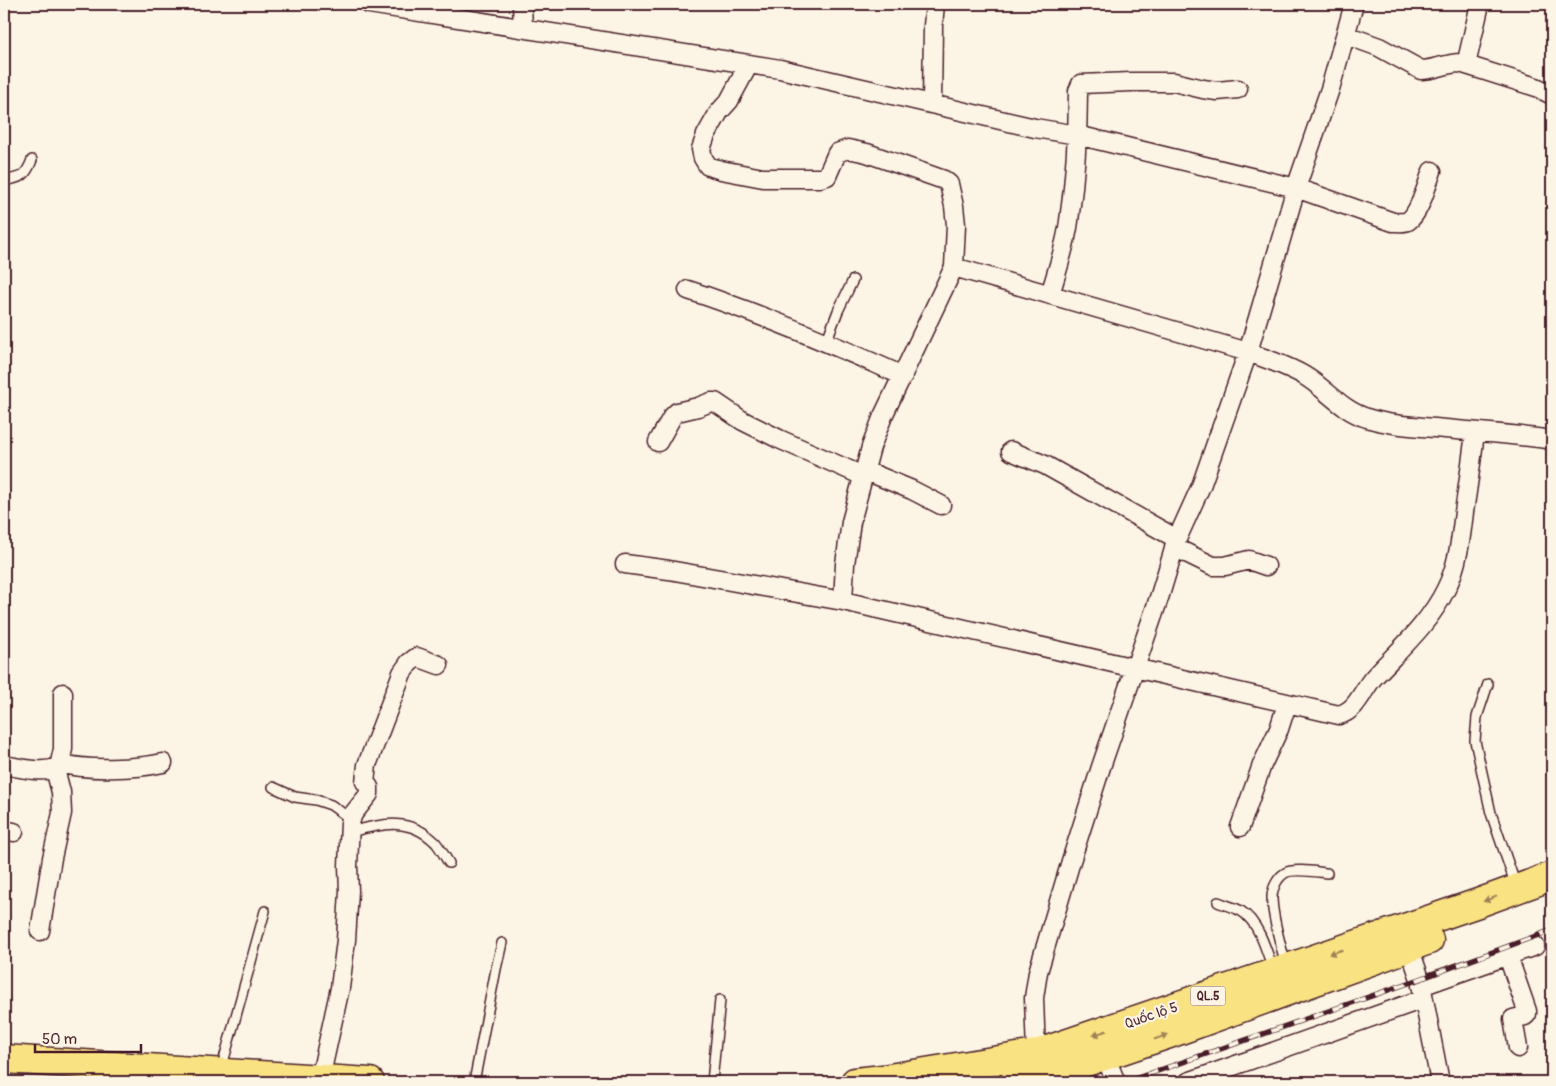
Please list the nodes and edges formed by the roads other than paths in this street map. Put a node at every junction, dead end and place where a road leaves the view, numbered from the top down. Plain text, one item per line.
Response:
1 (369, 4) edge
2 (522, 4) edge
3 (935, 4) edge
4 (1354, 4) edge
5 (1480, 4) edge
6 (523, 28) junction
7 (1346, 35) junction
8 (749, 64) junction
9 (1466, 65) junction
10 (1238, 89) dead end
11 (1552, 95) edge
12 (932, 104) junction
13 (1077, 135) junction
14 (32, 160) dead end
15 (1432, 171) dead end
16 (4, 181) edge
17 (1296, 188) junction
18 (954, 268) junction
19 (853, 280) dead end
20 (688, 290) dead end
21 (1050, 294) junction
22 (826, 342) junction
23 (1248, 352) junction
24 (903, 376) junction
25 (1475, 432) junction
26 (1552, 440) edge
27 (658, 442) dead end
28 (1011, 451) dead end
29 (864, 473) junction
30 (941, 505) dead end
31 (1176, 543) junction
32 (625, 564) dead end
33 (1266, 566) dead end
34 (843, 601) junction
35 (439, 665) dead end
36 (1134, 668) junction
37 (1488, 684) dead end
38 (63, 693) dead end
39 (1287, 704) junction
40 (163, 763) dead end
41 (4, 765) edge
42 (58, 766) junction
43 (273, 787) dead end
44 (351, 826) junction
45 (1240, 827) dead end
46 (449, 863) dead end
47 (1327, 873) dead end
48 (1552, 876) edge
49 (1517, 889) junction
50 (1552, 895) edge
51 (1218, 902) dead end
52 (265, 911) dead end
53 (40, 931) dead end
54 (502, 943) dead end
55 (1536, 946) dead end
56 (1409, 947) junction
57 (1508, 956) junction
58 (1280, 971) junction
59 (1422, 992) junction
60 (720, 1000) dead end
61 (1518, 1048) dead end
62 (1036, 1054) junction
63 (1105, 1056) junction
64 (4, 1059) edge
65 (4, 1073) edge
66 (220, 1073) junction
67 (320, 1079) junction
68 (133, 1082) edge
69 (370, 1082) edge
70 (474, 1082) edge
71 (712, 1082) edge
72 (855, 1082) edge
73 (1014, 1082) edge
74 (1116, 1082) edge
75 (1188, 1082) edge
76 (1440, 1082) edge

1 - 6 street
2 - 6 street
3 - 12 street
4 - 7 street
5 - 9 street
6 - 8 street
7 - 9 street
7 - 17 street
8 - 12 street
8 - 18 street
9 - 11 street
10 - 13 street
12 - 13 street
13 - 17 street
13 - 21 street
14 - 16 lane
15 - 17 street
17 - 23 street
18 - 21 street
18 - 24 street
19 - 22 lane
20 - 22 street
21 - 23 street
22 - 24 street
23 - 25 street
23 - 31 street
24 - 29 street
25 - 26 street
25 - 39 street
27 - 29 street
28 - 31 street
29 - 30 street
29 - 34 street
31 - 33 street
31 - 36 street
32 - 34 street
34 - 36 street
35 - 44 street
36 - 39 street
36 - 62 street
37 - 49 lane
38 - 42 street
39 - 45 street
40 - 42 street
41 - 42 street
42 - 53 street
43 - 44 lane
44 - 46 lane
44 - 67 street
47 - 58 lane
48 - 49 highway, Quốc lộ 5 / QL.5
49 -> 58 highway, Quốc lộ 5 / QL.5
50 - 56 highway, Quốc lộ 5 / QL.5
51 - 58 lane
52 - 66 lane
54 - 70 lane
55 - 57 street
56 - 59 street
63 -> 56 highway, Quốc lộ 5 / QL.5
57 - 59 street
57 - 61 street
58 -> 62 highway, Quốc lộ 5 / QL.5
59 - 75 street
59 - 76 street
60 - 71 lane
62 - 72 highway, Quốc lộ 5 / QL.5
63 - 73 highway, Quốc lộ 5 / QL.5
63 - 74 street
64 - 66 highway
65 - 68 highway
66 - 67 highway
67 - 69 highway

